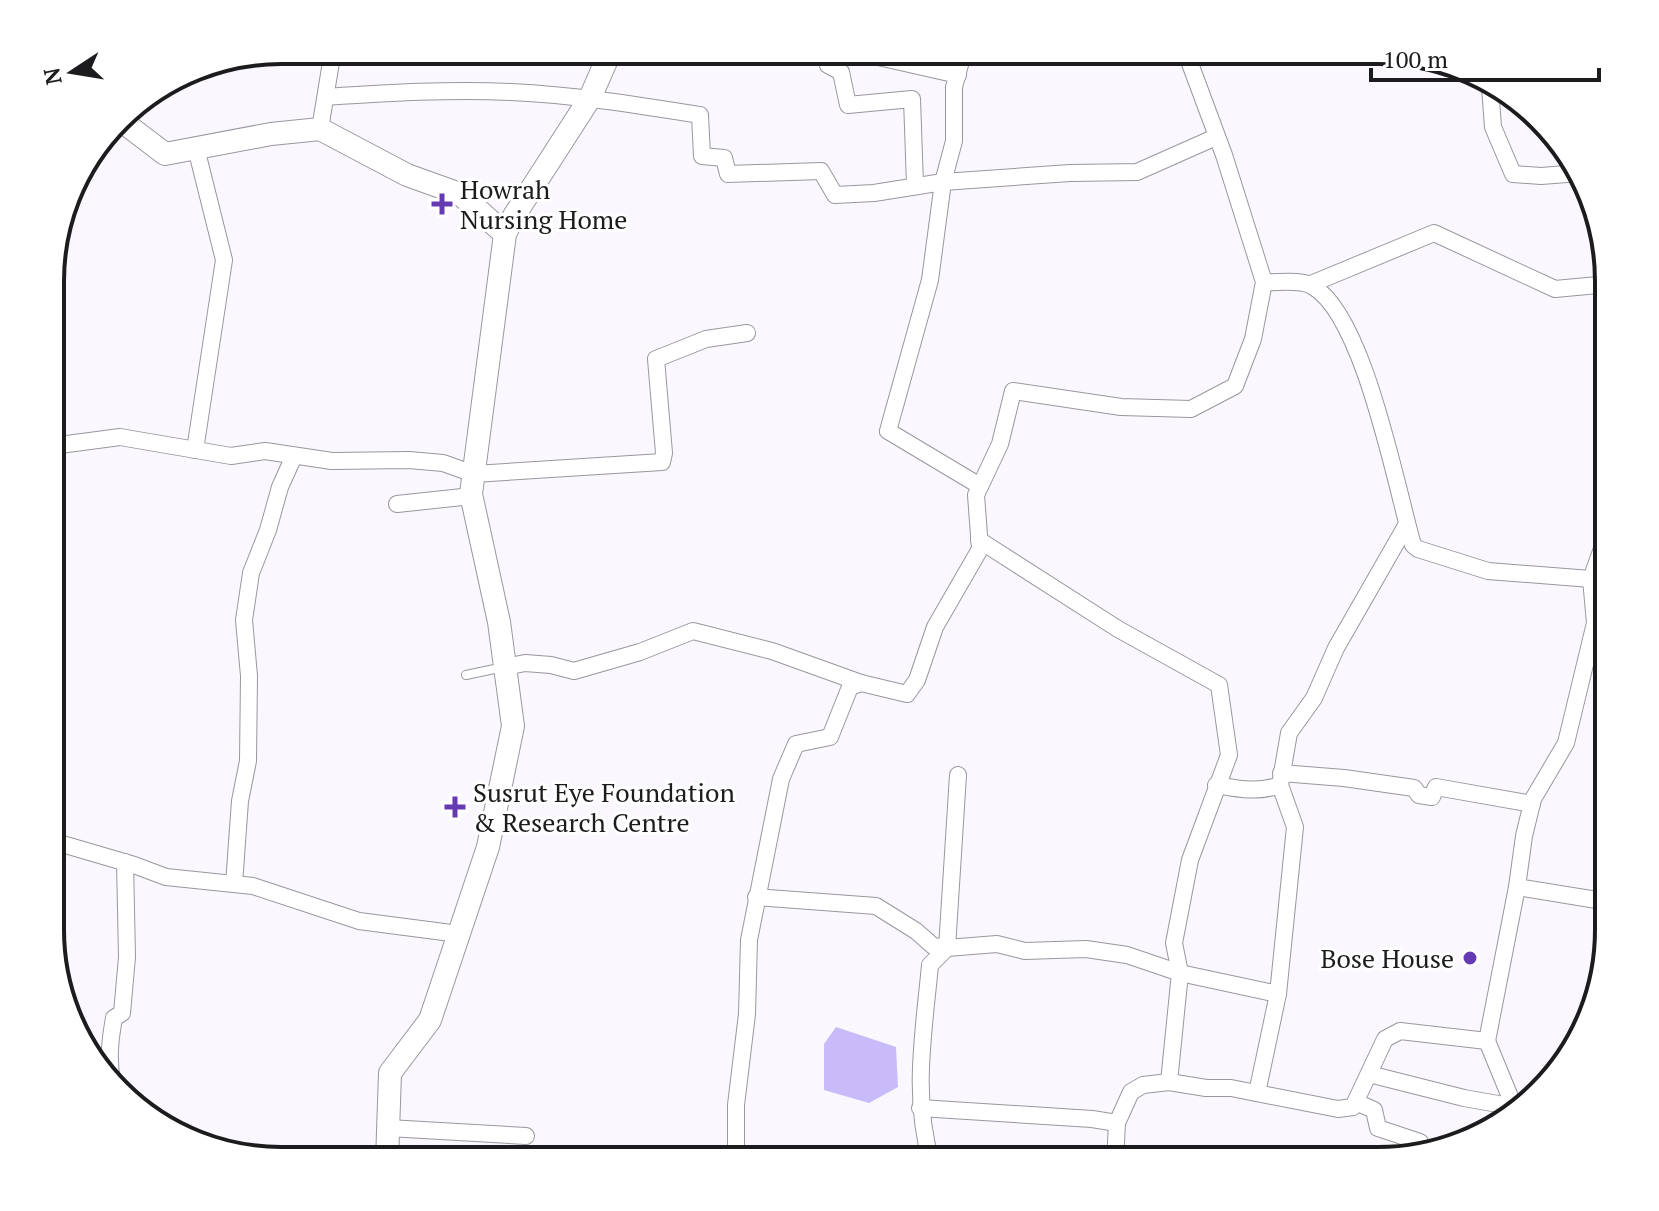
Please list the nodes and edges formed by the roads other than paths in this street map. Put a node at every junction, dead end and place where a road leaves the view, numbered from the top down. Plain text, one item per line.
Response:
1 (331, 64) edge
2 (605, 64) edge
3 (828, 64) edge
4 (909, 64) edge
5 (962, 64) edge
6 (1191, 64) edge
7 (958, 75) junction
8 (1491, 96) edge
9 (326, 97) junction
10 (590, 98) junction
11 (129, 127) edge
12 (320, 129) junction
13 (1216, 137) junction
14 (196, 148) junction
15 (1567, 174) edge
16 (943, 182) junction
17 (915, 185) junction
18 (505, 234) junction
19 (1264, 282) junction
20 (1311, 284) junction
21 (1595, 285) edge
22 (747, 333) dead end
23 (64, 444) edge
24 (195, 450) junction
25 (294, 456) junction
26 (473, 485) junction
27 (980, 486) junction
28 (397, 504) dead end
29 (1407, 524) junction
30 (979, 540) junction
31 (1595, 568) edge
32 (1591, 579) junction
33 (1595, 595) edge
34 (1595, 647) edge
35 (505, 667) junction
36 (466, 675) dead end
37 (861, 683) junction
38 (958, 775) dead end
39 (1281, 779) junction
40 (1216, 785) junction
41 (1532, 804) junction
42 (64, 844) edge
43 (125, 862) junction
44 (234, 884) junction
45 (1517, 887) junction
46 (756, 897) junction
47 (1595, 900) edge
48 (459, 934) junction
49 (947, 948) junction
50 (1180, 973) junction
51 (1278, 994) junction
52 (1487, 1041) junction
53 (108, 1060) edge
54 (1369, 1074) junction
55 (1169, 1082) junction
56 (1257, 1093) junction
57 (1512, 1100) edge
58 (1356, 1102) junction
59 (1504, 1106) edge
60 (920, 1108) junction
61 (1117, 1123) junction
62 (388, 1128) junction
63 (526, 1136) dead end
64 (1420, 1142) dead end
65 (387, 1147) edge
66 (736, 1147) edge
67 (928, 1147) edge
68 (1116, 1147) edge

1 - 9 street
2 - 10 main road
3 - 17 street
4 - 7 street
5 - 7 street
6 - 13 street
7 - 16 street
8 - 15 street
9 - 10 street
9 - 12 street
10 - 17 street
10 - 18 main road
11 - 14 main road
12 - 14 main road
12 - 18 main road
13 - 16 street
13 - 19 street
14 - 24 street
16 - 17 street
16 - 27 street
18 - 26 main road
19 - 20 street
19 - 27 street
20 - 21 street
20 - 29 street
22 - 26 street
23 - 24 street
24 - 25 street
25 - 26 street
25 - 44 street
26 - 28 street
26 - 35 main road
27 - 30 street
29 - 32 street
29 - 39 street
30 - 37 street
30 - 40 street
31 - 32 street
32 - 33 street
34 - 41 street
35 - 36 lane
35 - 37 street
35 - 48 main road
37 - 46 street
38 - 49 street
39 - 40 street
39 - 41 street
39 - 51 street
40 - 50 street
41 - 45 street
42 - 43 street
43 - 44 street
43 - 53 street
44 - 48 street
45 - 47 street
45 - 52 street
46 - 49 street
46 - 66 street
48 - 62 main road
49 - 50 street
49 - 60 street
50 - 51 street
50 - 55 street
51 - 56 street
52 - 54 street
52 - 57 street
54 - 58 street
54 - 59 street
55 - 56 street
55 - 61 street
56 - 58 street
58 - 64 street
60 - 61 street
60 - 67 street
61 - 68 street
62 - 63 street
62 - 65 main road

